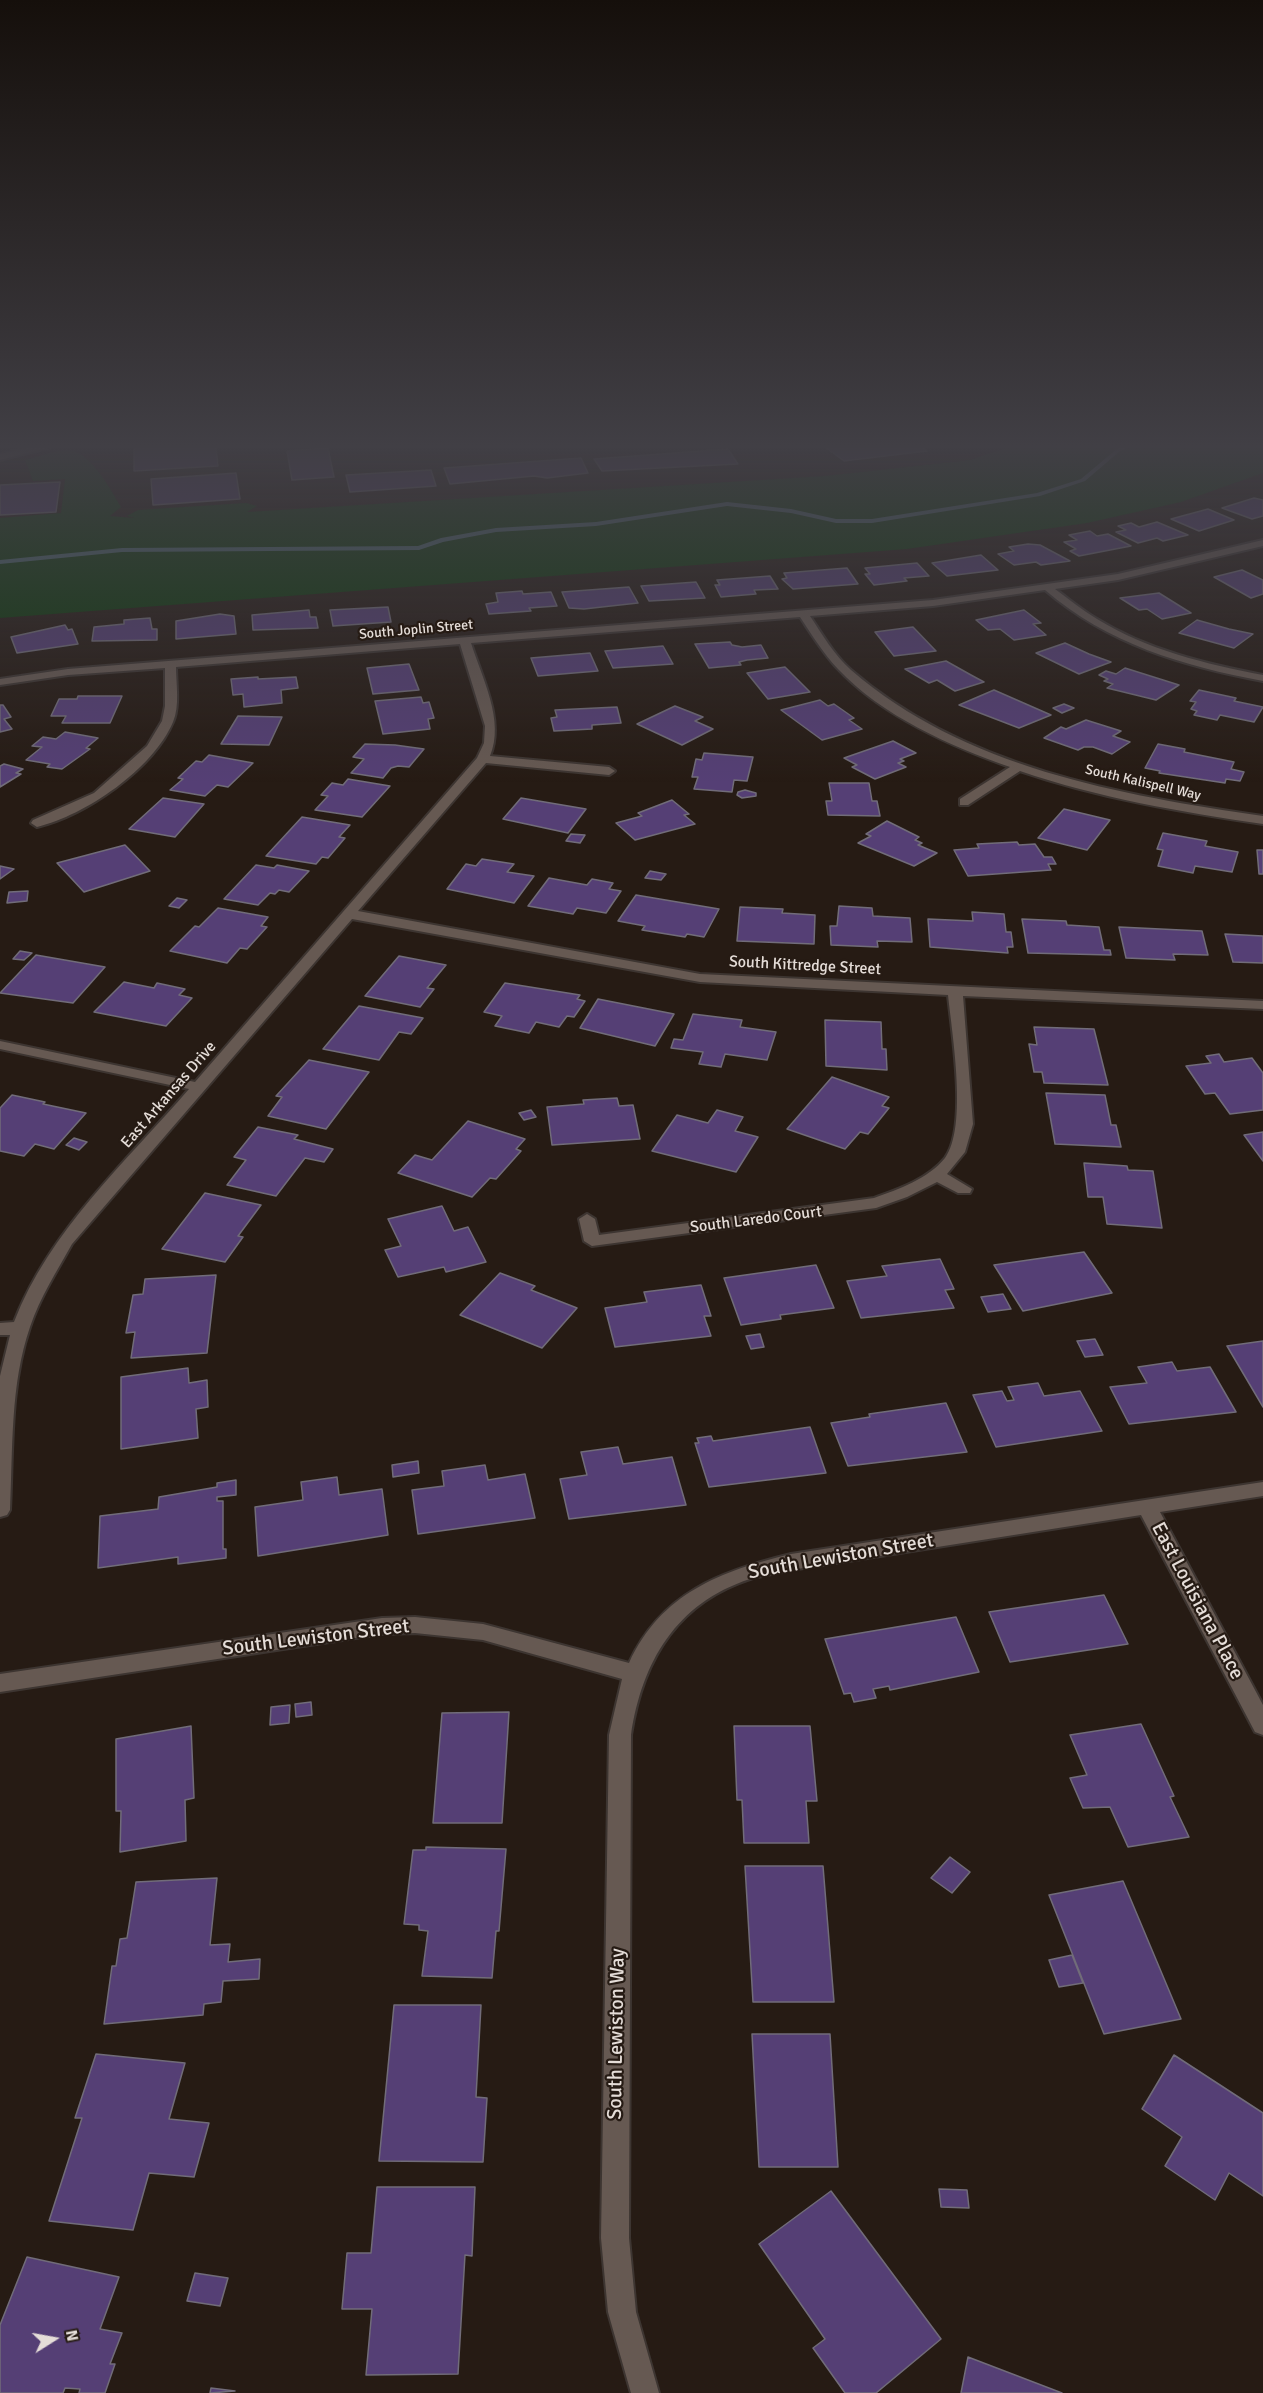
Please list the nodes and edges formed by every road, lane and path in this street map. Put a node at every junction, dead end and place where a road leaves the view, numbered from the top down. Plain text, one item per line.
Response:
1 (1202, 559) edge
2 (1049, 589) junction
3 (803, 614) junction
4 (465, 641) junction
5 (170, 664) junction
6 (1263, 678) edge
7 (0, 682) edge
8 (483, 759) junction
9 (1019, 766) junction
10 (609, 771) dead end
11 (964, 802) dead end
12 (1263, 820) edge
13 (38, 823) dead end
14 (350, 914) junction
15 (955, 992) junction
16 (1263, 1005) edge
17 (0, 1045) edge
18 (199, 1087) junction
19 (936, 1175) junction
20 (964, 1189) dead end
21 (587, 1219) dead end
22 (20, 1328) junction
23 (0, 1329) edge
24 (1263, 1489) edge
25 (1147, 1507) junction
26 (0, 1510) edge
27 (633, 1673) junction
28 (0, 1683) edge
29 (1263, 1726) edge
30 (645, 2393) edge

1 - 2 street, South Joplin Street
2 - 3 street, South Joplin Street
2 - 6 street
3 - 4 street, South Joplin Street
3 - 9 street, South Kalispell Way
4 - 5 street, South Joplin Street
4 - 8 street, East Arkansas Drive
5 - 7 street, South Joplin Street
5 - 13 street
8 - 10 street
8 - 14 street, East Arkansas Drive
9 - 11 street
9 - 12 street, South Kalispell Way
14 - 15 street, South Kittredge Street
14 - 18 street, East Arkansas Drive
15 - 16 street, South Kittredge Street
15 - 19 street, South Laredo Court
17 - 18 street
18 - 22 street, East Arkansas Drive
19 - 20 street
19 - 21 street, South Laredo Court
22 - 23 street
22 - 26 street, East Arkansas Drive
24 - 25 street, South Lewiston Street
25 - 27 street, South Lewiston Street
25 - 29 street, East Louisiana Place
27 - 28 street, South Lewiston Street
27 - 30 street, South Lewiston Way

